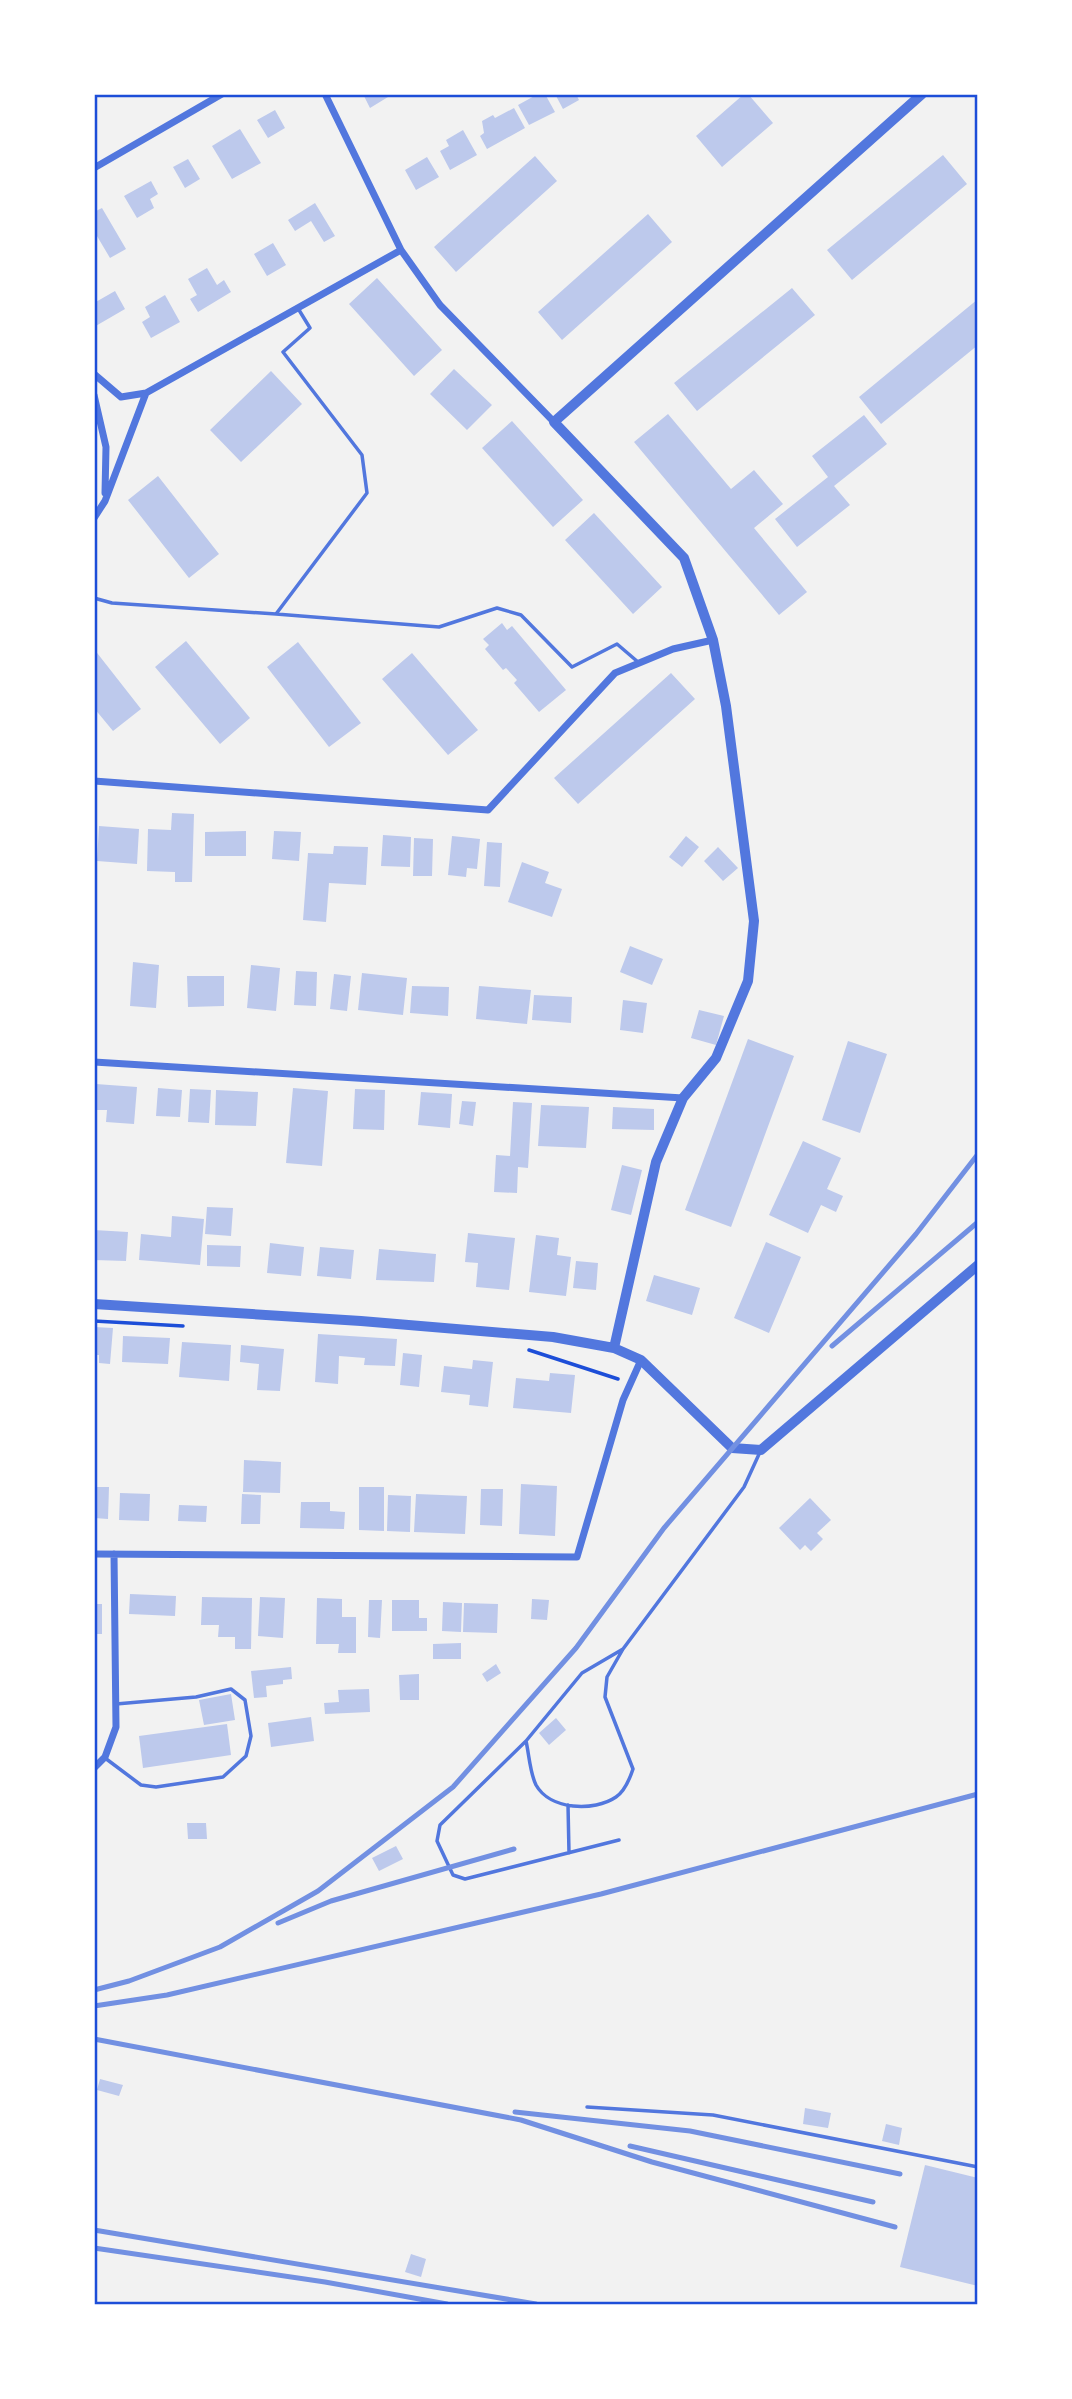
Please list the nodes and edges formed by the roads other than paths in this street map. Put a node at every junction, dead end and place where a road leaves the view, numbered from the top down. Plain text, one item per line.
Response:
1 (222, 94) edge
2 (325, 94) edge
3 (922, 94) edge
4 (94, 168) edge
5 (401, 250) junction
6 (298, 308) junction
7 (94, 374) edge
8 (146, 393) junction
9 (94, 396) edge
10 (554, 422) junction
11 (105, 501) junction
12 (94, 518) edge
13 (94, 598) edge
14 (276, 614) junction
15 (713, 640) junction
16 (639, 662) junction
17 (94, 781) edge
18 (94, 1062) edge
19 (683, 1098) junction
20 (978, 1265) edge
21 (94, 1304) edge
22 (614, 1348) junction
23 (640, 1360) junction
24 (761, 1450) junction
25 (94, 1554) edge
26 (114, 1554) junction
27 (622, 1649) junction
28 (116, 1704) junction
29 (526, 1741) junction
30 (105, 1757) junction
31 (94, 1768) edge
32 (568, 1805) junction
33 (619, 1840) dead end
34 (569, 1853) junction
35 (587, 2107) dead end
36 (978, 2167) edge

1 - 4 street
2 - 5 street
3 - 10 street
5 - 6 street
5 - 10 street
6 - 8 street
6 - 14 lane
7 - 8 street
8 - 11 street
9 - 11 street
10 - 15 street
11 - 12 street
13 - 14 lane
14 - 16 lane
15 - 16 street
15 - 19 street
16 - 17 street
18 - 19 street
19 - 22 street
20 - 24 street
21 - 22 street
22 - 23 street
23 - 24 street
23 - 26 street
24 - 27 lane
25 - 26 street
26 - 28 street
27 - 29 lane
27 - 32 lane
28 - 30 street
28 - 30 lane
29 - 32 lane
29 - 34 lane
30 - 31 street
32 - 34 lane
33 - 34 lane
35 - 36 lane

